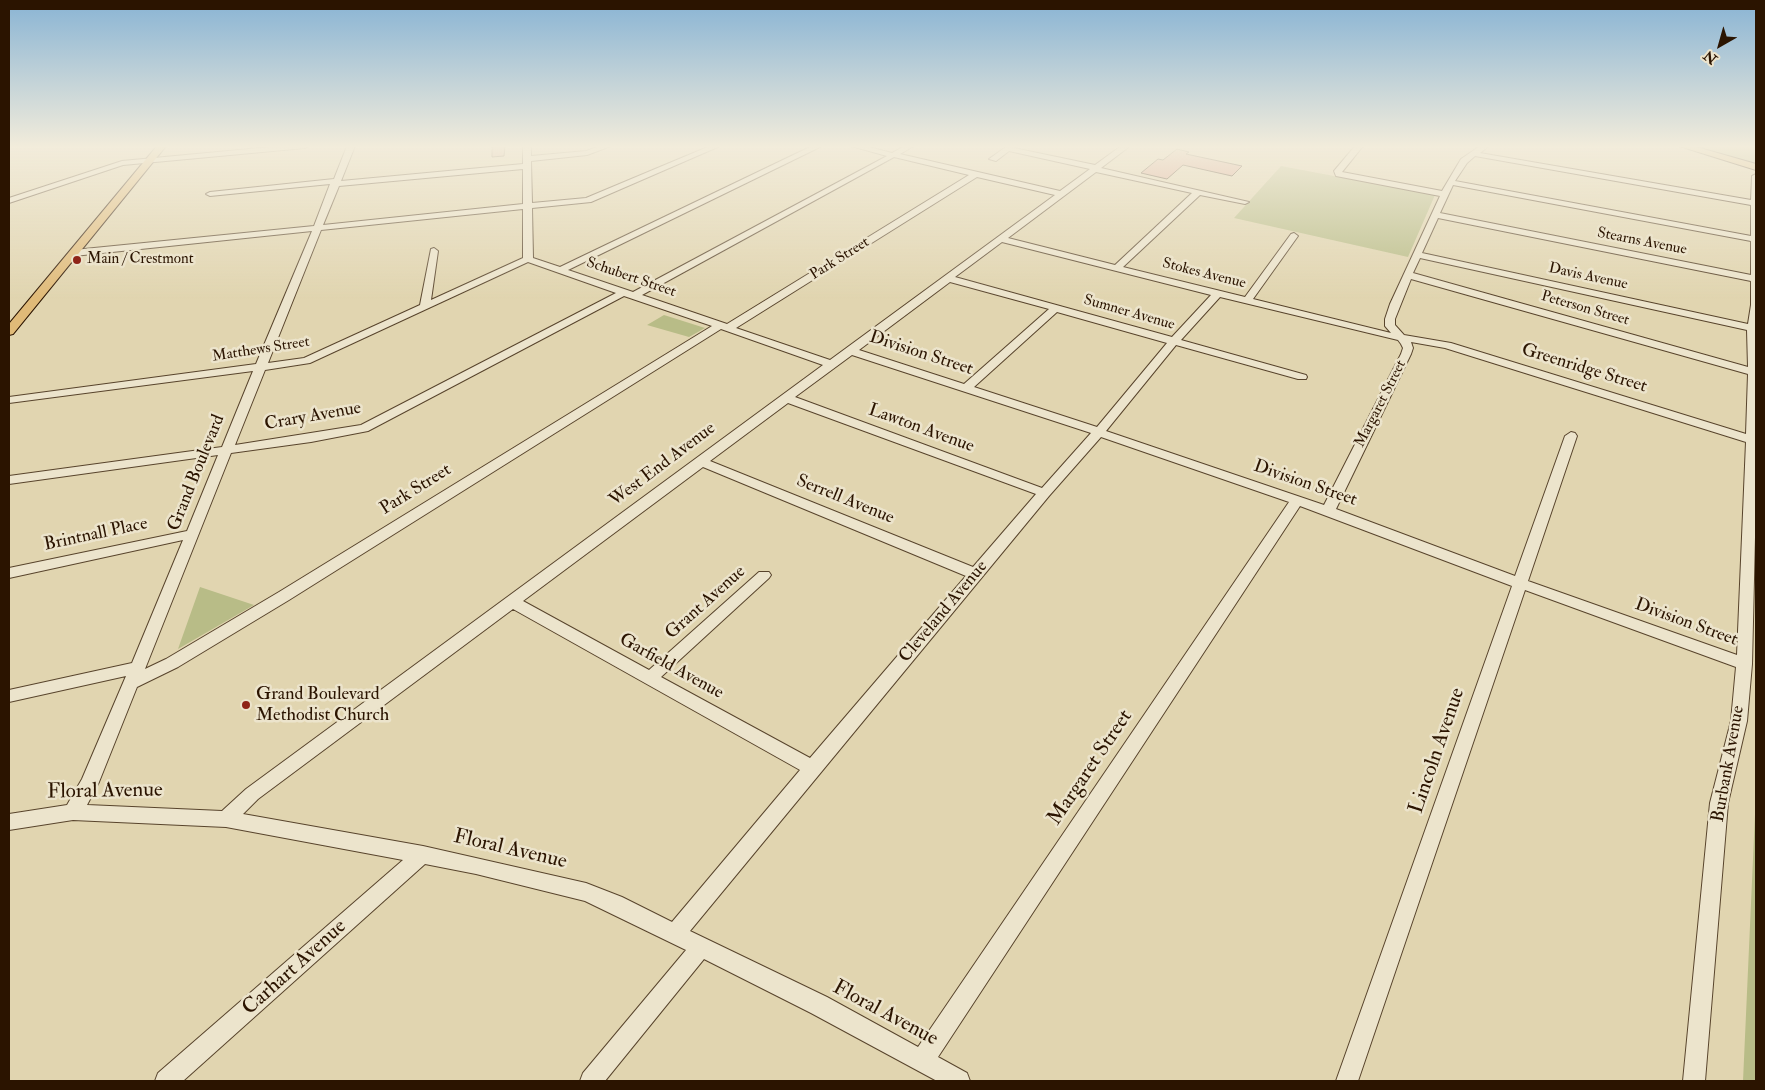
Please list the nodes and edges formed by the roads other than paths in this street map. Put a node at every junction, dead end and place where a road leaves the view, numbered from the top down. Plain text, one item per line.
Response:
1 (120, 197) edge
2 (328, 197) edge
3 (528, 197) edge
4 (597, 197) edge
5 (713, 197) edge
6 (813, 197) edge
7 (938, 197) edge
8 (1057, 197) edge
9 (1193, 197) edge
10 (1221, 197) edge
11 (1443, 197) edge
12 (1530, 197) edge
13 (1720, 197) edge
14 (1755, 197) edge
15 (1245, 202) dead end
16 (1755, 203) junction
17 (528, 207) junction
18 (1435, 216) junction
19 (316, 228) junction
20 (1294, 236) dead end
21 (1001, 239) junction
22 (1755, 239) edge
23 (434, 251) dead end
24 (74, 253) junction
25 (1417, 255) junction
26 (1756, 258) edge
27 (528, 259) junction
28 (1116, 268) junction
29 (561, 270) junction
30 (1409, 276) junction
31 (947, 278) junction
32 (1756, 279) edge
33 (1218, 293) junction
34 (629, 294) junction
35 (1247, 301) junction
36 (1756, 305) edge
37 (425, 307) junction
38 (1056, 308) junction
39 (725, 327) junction
40 (1752, 328) junction
41 (9, 331) edge
42 (1400, 337) junction
43 (1174, 341) junction
44 (849, 350) junction
45 (831, 364) junction
46 (260, 368) junction
47 (1754, 372) junction
48 (1302, 377) dead end
49 (966, 388) junction
50 (786, 398) junction
51 (9, 400) edge
52 (1099, 432) junction
53 (1571, 436) dead end
54 (1754, 441) edge
55 (226, 449) junction
56 (700, 461) junction
57 (9, 480) edge
58 (1044, 493) junction
59 (1297, 500) junction
60 (1328, 511) junction
61 (191, 534) junction
62 (9, 573) edge
63 (976, 574) junction
64 (764, 575) dead end
65 (1520, 583) junction
66 (511, 601) junction
67 (1744, 664) junction
68 (138, 667) junction
69 (650, 678) junction
70 (131, 683) junction
71 (9, 696) edge
72 (812, 768) junction
73 (73, 812) junction
74 (226, 819) junction
75 (9, 822) edge
76 (423, 854) junction
77 (675, 933) junction
78 (702, 947) junction
79 (922, 1061) junction
80 (166, 1081) edge
81 (591, 1081) edge
82 (959, 1081) edge
83 (1347, 1081) edge
84 (1694, 1081) edge

1 - 24 main road
2 - 19 street, Grand Boulevard
3 - 17 street
4 - 17 street
5 - 29 street
6 - 34 street, Crary Avenue
7 - 39 street, Park Street
8 - 21 street, West End Avenue
9 - 28 street
10 - 15 street
11 - 18 street, Margaret Street
12 - 22 street
13 - 16 street
14 - 16 street, Burbank Avenue
16 - 22 street, Burbank Avenue
17 - 19 street
17 - 27 street
18 - 25 street, Margaret Street
18 - 32 street, Stearns Avenue
19 - 24 street
19 - 46 street, Grand Boulevard
20 - 35 street
21 - 28 street, Stokes Avenue
21 - 31 street, West End Avenue
22 - 26 street, Burbank Avenue
23 - 37 street
24 - 41 main road
25 - 30 street, Margaret Street
25 - 40 street, Davis Avenue
26 - 32 street, Burbank Avenue
27 - 29 street, Schubert Street
27 - 37 street, Matthews Street
28 - 33 street, Stokes Avenue
29 - 34 street, Schubert Street
30 - 42 street, Margaret Street
30 - 47 street, Peterson Street
31 - 38 street, Sumner Avenue
31 - 44 street, West End Avenue
32 - 36 street, Burbank Avenue
33 - 35 street, Stokes Avenue
33 - 43 street, Cleveland Avenue
34 - 39 street, Schubert Street
34 - 55 street, Crary Avenue
35 - 42 street, Stokes Avenue
36 - 40 street, Burbank Avenue
37 - 46 street, Matthews Street
38 - 43 street, Sumner Avenue
38 - 49 street
39 - 45 street, Schubert Street
39 - 70 street, Park Street
40 - 47 street, Burbank Avenue
42 - 54 street, Greenridge Street
42 - 60 street, Margaret Street
43 - 48 street, Sumner Avenue
43 - 52 street, Cleveland Avenue
44 - 45 street, West End Avenue
44 - 49 street, Division Street
45 - 50 street, West End Avenue
46 - 51 street, Matthews Street
46 - 55 street, Grand Boulevard
47 - 54 street, Burbank Avenue
49 - 52 street, Division Street
50 - 56 street, West End Avenue
50 - 58 street, Lawton Avenue
52 - 58 street, Cleveland Avenue
52 - 59 street, Division Street
53 - 65 street, Lincoln Avenue
54 - 67 street, Burbank Avenue
55 - 57 street, Crary Avenue
55 - 61 street, Grand Boulevard
56 - 63 street, Serrell Avenue
56 - 66 street, West End Avenue
58 - 63 street, Cleveland Avenue
59 - 60 street, Division Street
59 - 79 street, Margaret Street
60 - 65 street, Division Street
61 - 62 street, Brintnall Place
61 - 68 street, Grand Boulevard
63 - 72 street, Cleveland Avenue
64 - 69 street, Grant Avenue
65 - 67 street, Division Street
65 - 83 street, Lincoln Avenue
66 - 69 street, Garfield Avenue
66 - 74 street, West End Avenue
67 - 84 street, Burbank Avenue
68 - 70 street, Grand Boulevard
68 - 71 street
69 - 72 street, Garfield Avenue
70 - 73 street, Grand Boulevard
72 - 77 street, Cleveland Avenue
73 - 74 street, Floral Avenue
73 - 75 street, Floral Avenue
74 - 76 street, Floral Avenue
76 - 77 street, Floral Avenue
76 - 80 street, Carhart Avenue
77 - 78 street, Floral Avenue
78 - 79 street, Floral Avenue
78 - 81 street
79 - 82 street, Floral Avenue

